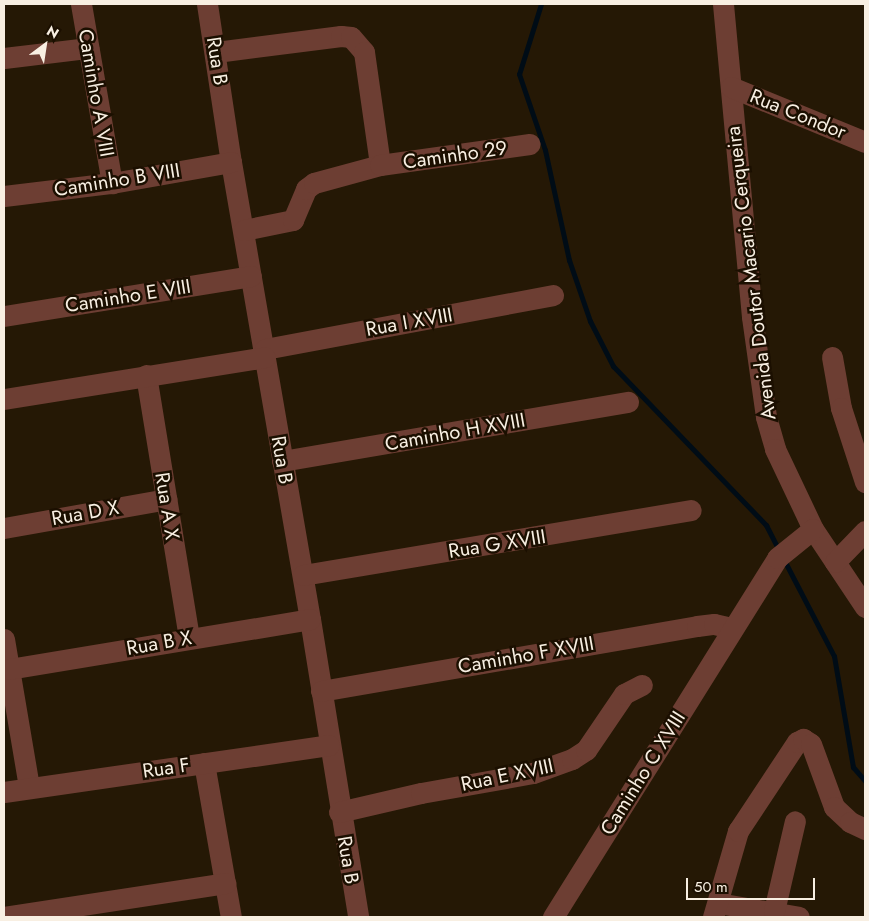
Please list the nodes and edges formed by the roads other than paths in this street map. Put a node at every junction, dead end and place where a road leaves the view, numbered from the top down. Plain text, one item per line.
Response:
1 (81, 4) edge
2 (207, 4) edge
3 (723, 4) edge
4 (88, 48) junction
5 (216, 52) junction
6 (4, 58) edge
7 (731, 87) junction
8 (865, 142) edge
9 (530, 144) dead end
10 (231, 162) junction
11 (380, 166) junction
12 (112, 183) junction
13 (4, 196) edge
14 (244, 230) junction
15 (252, 276) junction
16 (553, 295) dead end
17 (4, 316) edge
18 (265, 353) junction
19 (832, 357) dead end
20 (146, 375) junction
21 (4, 398) edge
22 (628, 402) dead end
23 (282, 461) junction
24 (865, 482) edge
25 (166, 499) junction
26 (691, 510) dead end
27 (4, 528) edge
28 (865, 531) edge
29 (806, 534) junction
30 (835, 562) junction
31 (303, 575) junction
32 (865, 607) edge
33 (310, 619) junction
34 (732, 628) junction
35 (188, 638) junction
36 (4, 639) edge
37 (9, 669) junction
38 (642, 686) dead end
39 (321, 690) junction
40 (329, 745) junction
41 (204, 763) junction
42 (30, 788) junction
43 (4, 792) edge
44 (340, 812) junction
45 (795, 821) dead end
46 (865, 829) edge
47 (225, 882) junction
48 (716, 910) edge
49 (774, 911) junction
50 (46, 914) edge
51 (4, 917) edge
52 (231, 917) edge
53 (358, 917) edge
54 (550, 917) edge
55 (799, 917) edge

1 - 4 street, Caminho A VIII
2 - 5 street, Rua B
3 - 7 street, Avenida Doutor Macario Cerqueira
4 - 6 street
4 - 12 street, Caminho A VIII
5 - 10 street, Rua B
5 - 11 street, Caminho 29
7 - 8 street, Rua Condor
7 - 29 street, Avenida Doutor Macario Cerqueira
9 - 11 street, Caminho 29
10 - 12 street, Caminho B VIII
10 - 14 street, Rua B
11 - 14 street, Caminho 29
12 - 13 street, Caminho B VIII
14 - 15 street, Rua B
15 - 17 street, Caminho E VIII
15 - 18 street, Rua B
16 - 18 street, Rua I XVIII
18 - 20 street, Rua I XVIII
18 - 23 street, Rua B
19 - 24 street
20 - 21 street, Rua I XVIII
20 - 25 street, Rua A X
22 - 23 street, Caminho H XVIII
23 - 31 street, Rua B
25 - 27 street, Rua D X
25 - 35 street, Rua A X
26 - 31 street, Rua G XVIII
28 - 30 street
29 - 30 street, Avenida Doutor Macario Cerqueira
29 - 34 street, Caminho C XVIII
30 - 32 street, Avenida Doutor Macario Cerqueira
31 - 33 street, Rua B
33 - 35 street, Rua B X
33 - 39 street, Rua B
34 - 39 street, Caminho F XVIII
34 - 54 street, Caminho C XVIII
35 - 37 street, Rua B X
36 - 37 street
37 - 42 street
38 - 44 street, Rua E XVIII
39 - 40 street, Rua B
40 - 41 street, Rua F
40 - 44 street, Rua B
41 - 42 street, Rua F
41 - 47 street
42 - 43 street, Rua F
44 - 53 street, Rua B
45 - 49 street
46 - 48 street
47 - 50 street
47 - 52 street
48 - 49 street
49 - 55 street
50 - 51 street

